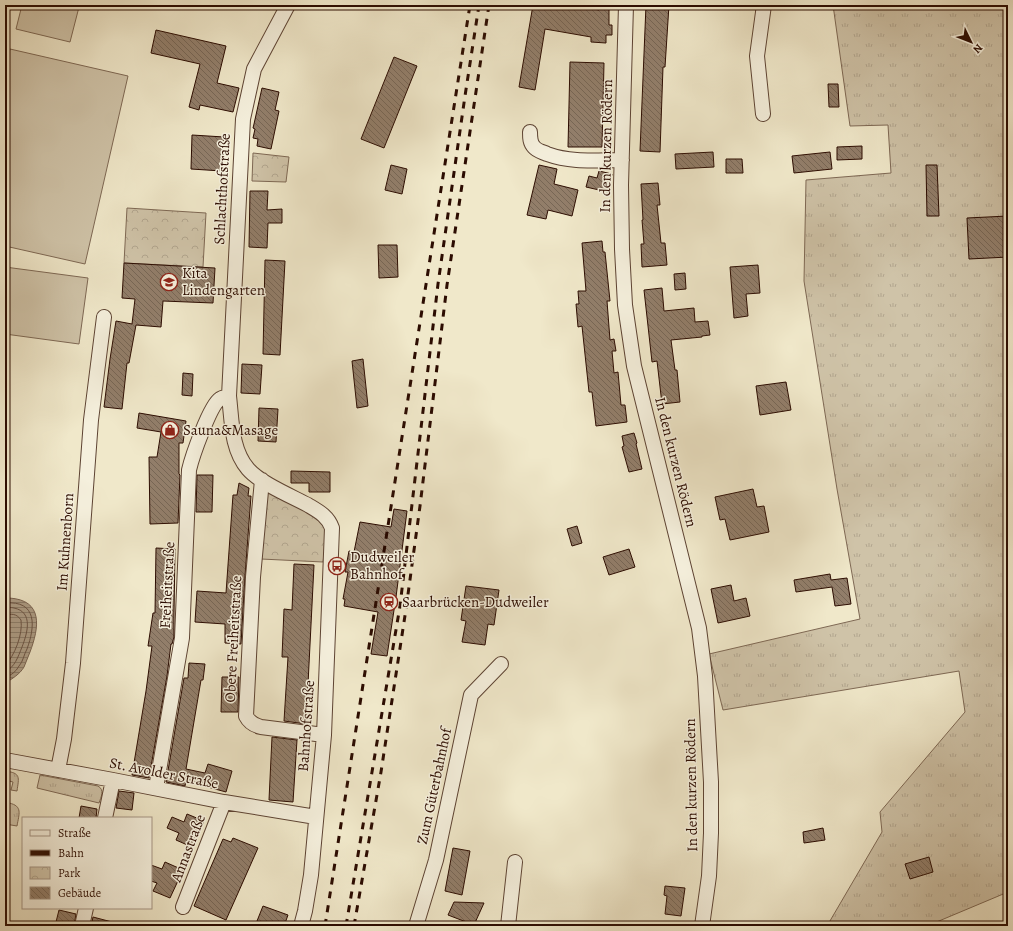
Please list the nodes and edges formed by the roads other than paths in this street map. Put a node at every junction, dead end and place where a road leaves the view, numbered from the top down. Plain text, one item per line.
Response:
1 (288, 5) edge
2 (626, 5) edge
3 (764, 5) edge
4 (763, 114) dead end
5 (530, 132) dead end
6 (622, 160) junction
7 (104, 317) dead end
8 (229, 396) junction
9 (262, 480) junction
10 (332, 528) joint
11 (501, 664) dead end
12 (324, 736) junction
13 (5, 760) edge
14 (58, 770) junction
15 (113, 780) junction
16 (156, 788) junction
17 (224, 802) junction
18 (105, 817) edge
19 (316, 817) junction
20 (514, 862) dead end
21 (184, 907) dead end
22 (86, 909) edge
23 (82, 926) edge
24 (301, 926) edge
25 (416, 926) edge
26 (508, 926) edge
27 (702, 926) edge

1 - 8 street, Schlachthofstraße
2 - 6 street, In den kurzen Rödern
3 - 4 street
5 - 6 street
6 - 27 street, In den kurzen Rödern
7 - 14 street, Im Kuhnenborn
8 - 9 street, Schlachthofstraße
8 - 16 street, Freiheitstraße
9 - 10 street, Schlachthofstraße
9 - 12 street, Obere Freiheitstraße
10 - 12 street, Bahnhofstraße
11 - 25 street, Zum Güterbahnhof
12 - 19 street, Bahnhofstraße
13 - 14 street, St. Avolder Straße
14 - 15 street, St. Avolder Straße
15 - 16 street, St. Avolder Straße
15 - 18 street
16 - 17 street, St. Avolder Straße
17 - 19 street, St. Avolder Straße
17 - 21 street, Annastraße
19 - 24 street, Bahnhofstraße
20 - 26 street
22 - 23 street

